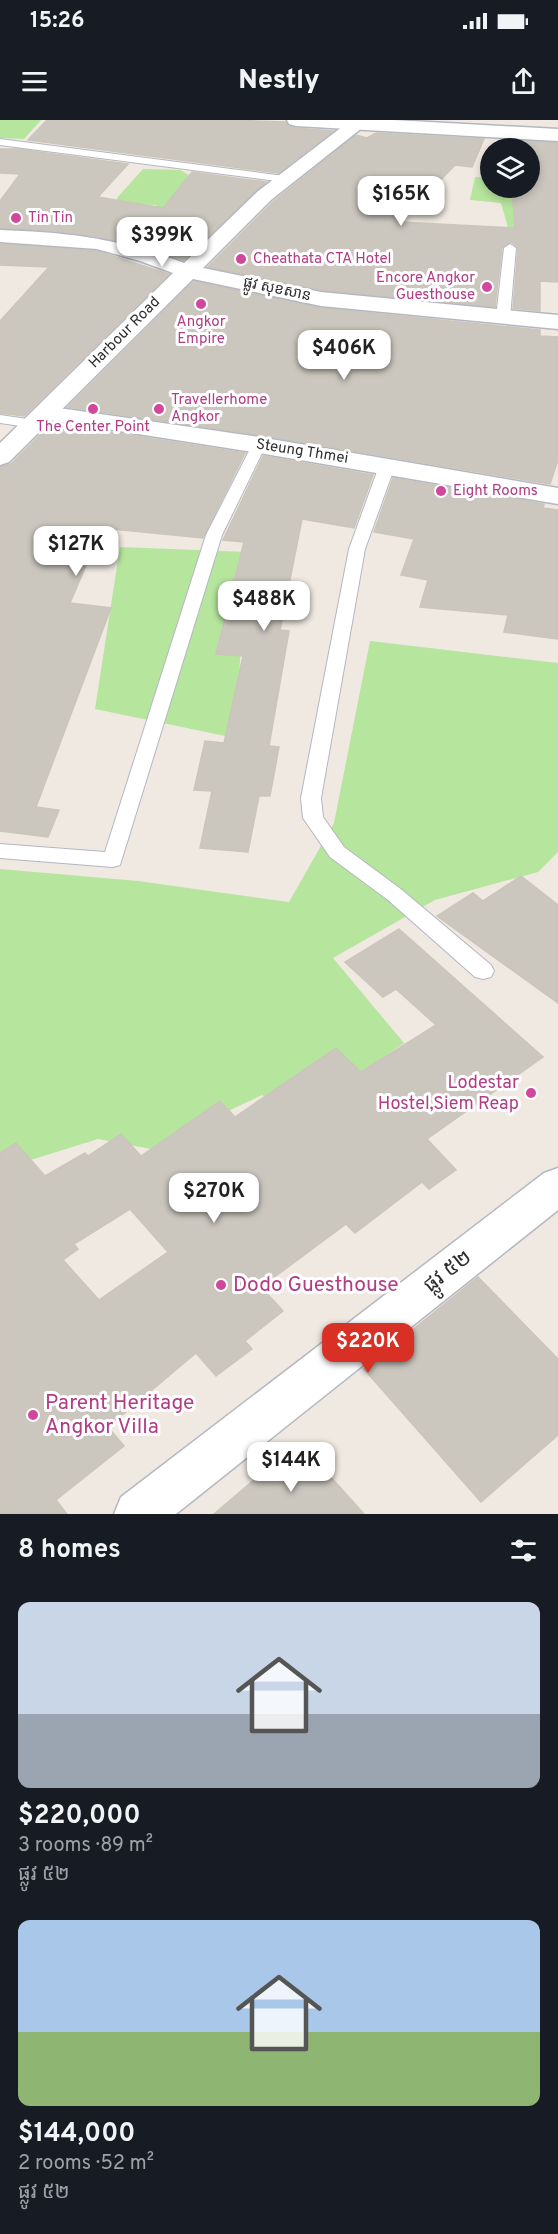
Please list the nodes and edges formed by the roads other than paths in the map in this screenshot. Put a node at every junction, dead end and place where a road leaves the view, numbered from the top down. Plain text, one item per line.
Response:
1 (296, 120) edge
2 (361, 122) edge
3 (558, 135) edge
4 (0, 142) edge
5 (284, 179) junction
6 (0, 236) edge
7 (510, 248) dead end
8 (187, 271) junction
9 (503, 317) junction
10 (558, 322) edge
11 (40, 418) junction
12 (0, 419) edge
13 (259, 445) junction
14 (0, 457) edge
15 (387, 466) junction
16 (558, 496) edge
17 (0, 850) edge
18 (483, 971) dead end
19 (558, 1185) edge
20 (138, 1514) edge

1 - 2 street
2 - 3 street
2 - 5 street, Harbour Road
4 - 5 lane
5 - 8 street, Harbour Road
6 - 8 street, ផ្លូវ សុខសាន
7 - 9 lane
8 - 9 street, ផ្លូវ សុខសាន
8 - 11 street, Harbour Road
9 - 10 street, ផ្លូវ សុខសាន
11 - 12 lane
11 - 13 street, Steung Thmei
11 - 14 street, Harbour Road
13 - 15 street, Steung Thmei
13 - 17 lane
15 - 16 street, Steung Thmei
15 - 18 lane
19 - 20 street, ផ្លូវ ៥២

